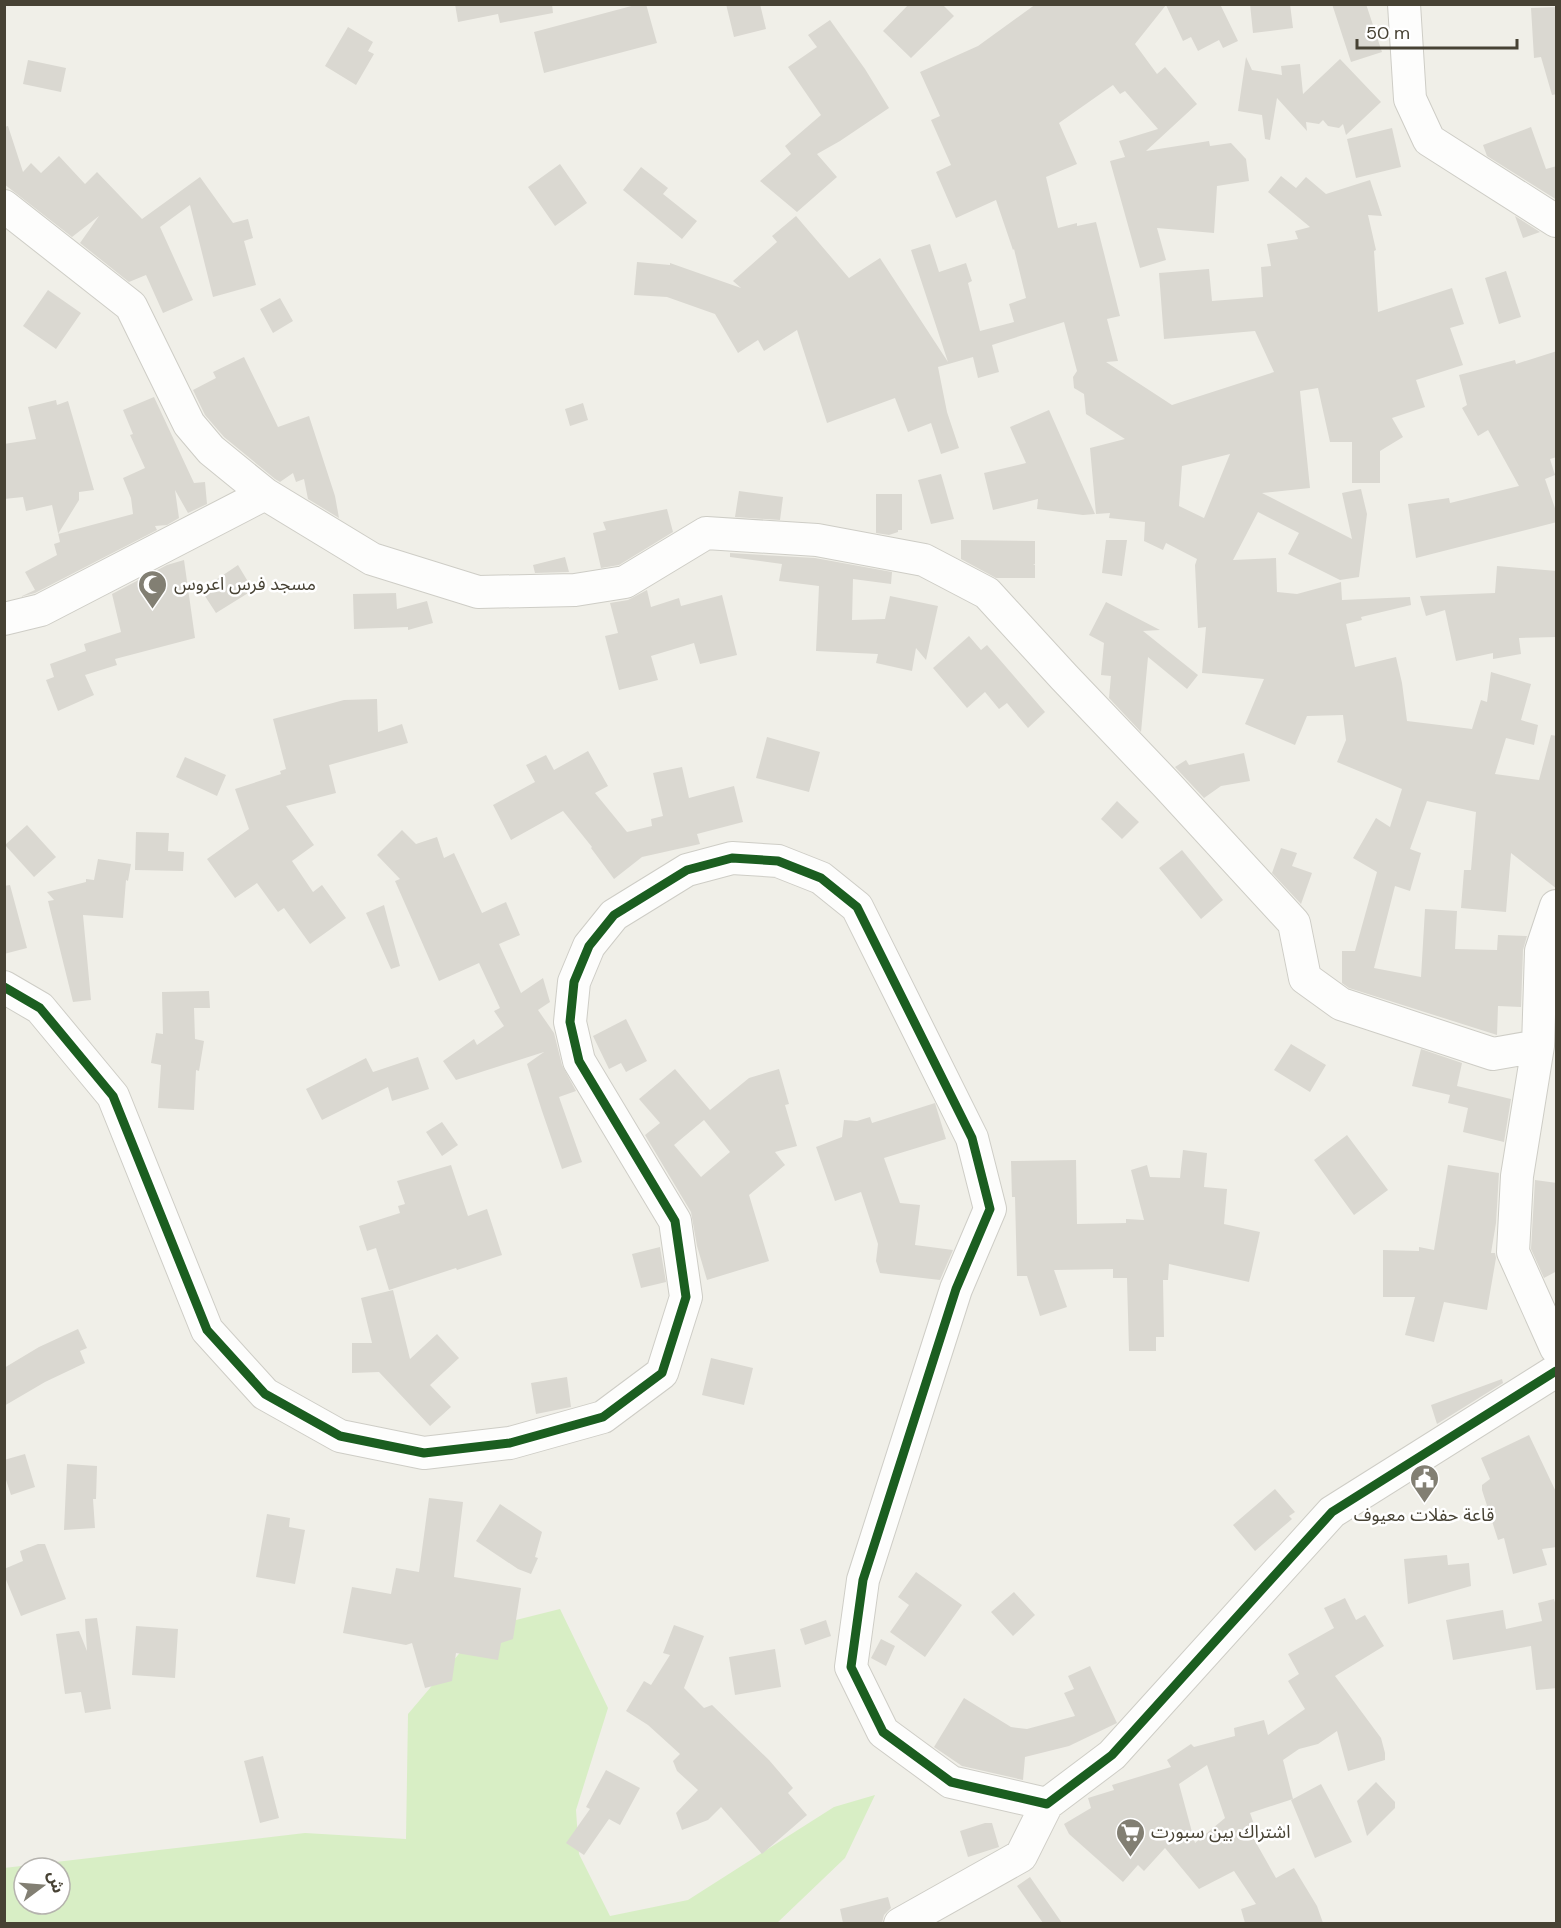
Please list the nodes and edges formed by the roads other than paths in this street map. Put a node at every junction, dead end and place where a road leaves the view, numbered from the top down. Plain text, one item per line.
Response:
1 (1404, 4) edge
2 (4, 206) edge
3 (1557, 221) edge
4 (265, 494) junction
5 (4, 619) edge
6 (1557, 906) edge
7 (4, 987) edge
8 (1538, 1046) junction
9 (1557, 1348) edge
10 (1557, 1371) edge
11 (1047, 1804) junction
12 (900, 1923) edge

1 - 3 street
2 - 4 street
4 - 5 street
4 - 8 street
6 - 8 street
7 - 11 street
8 - 9 street
10 - 11 street
11 - 12 street

